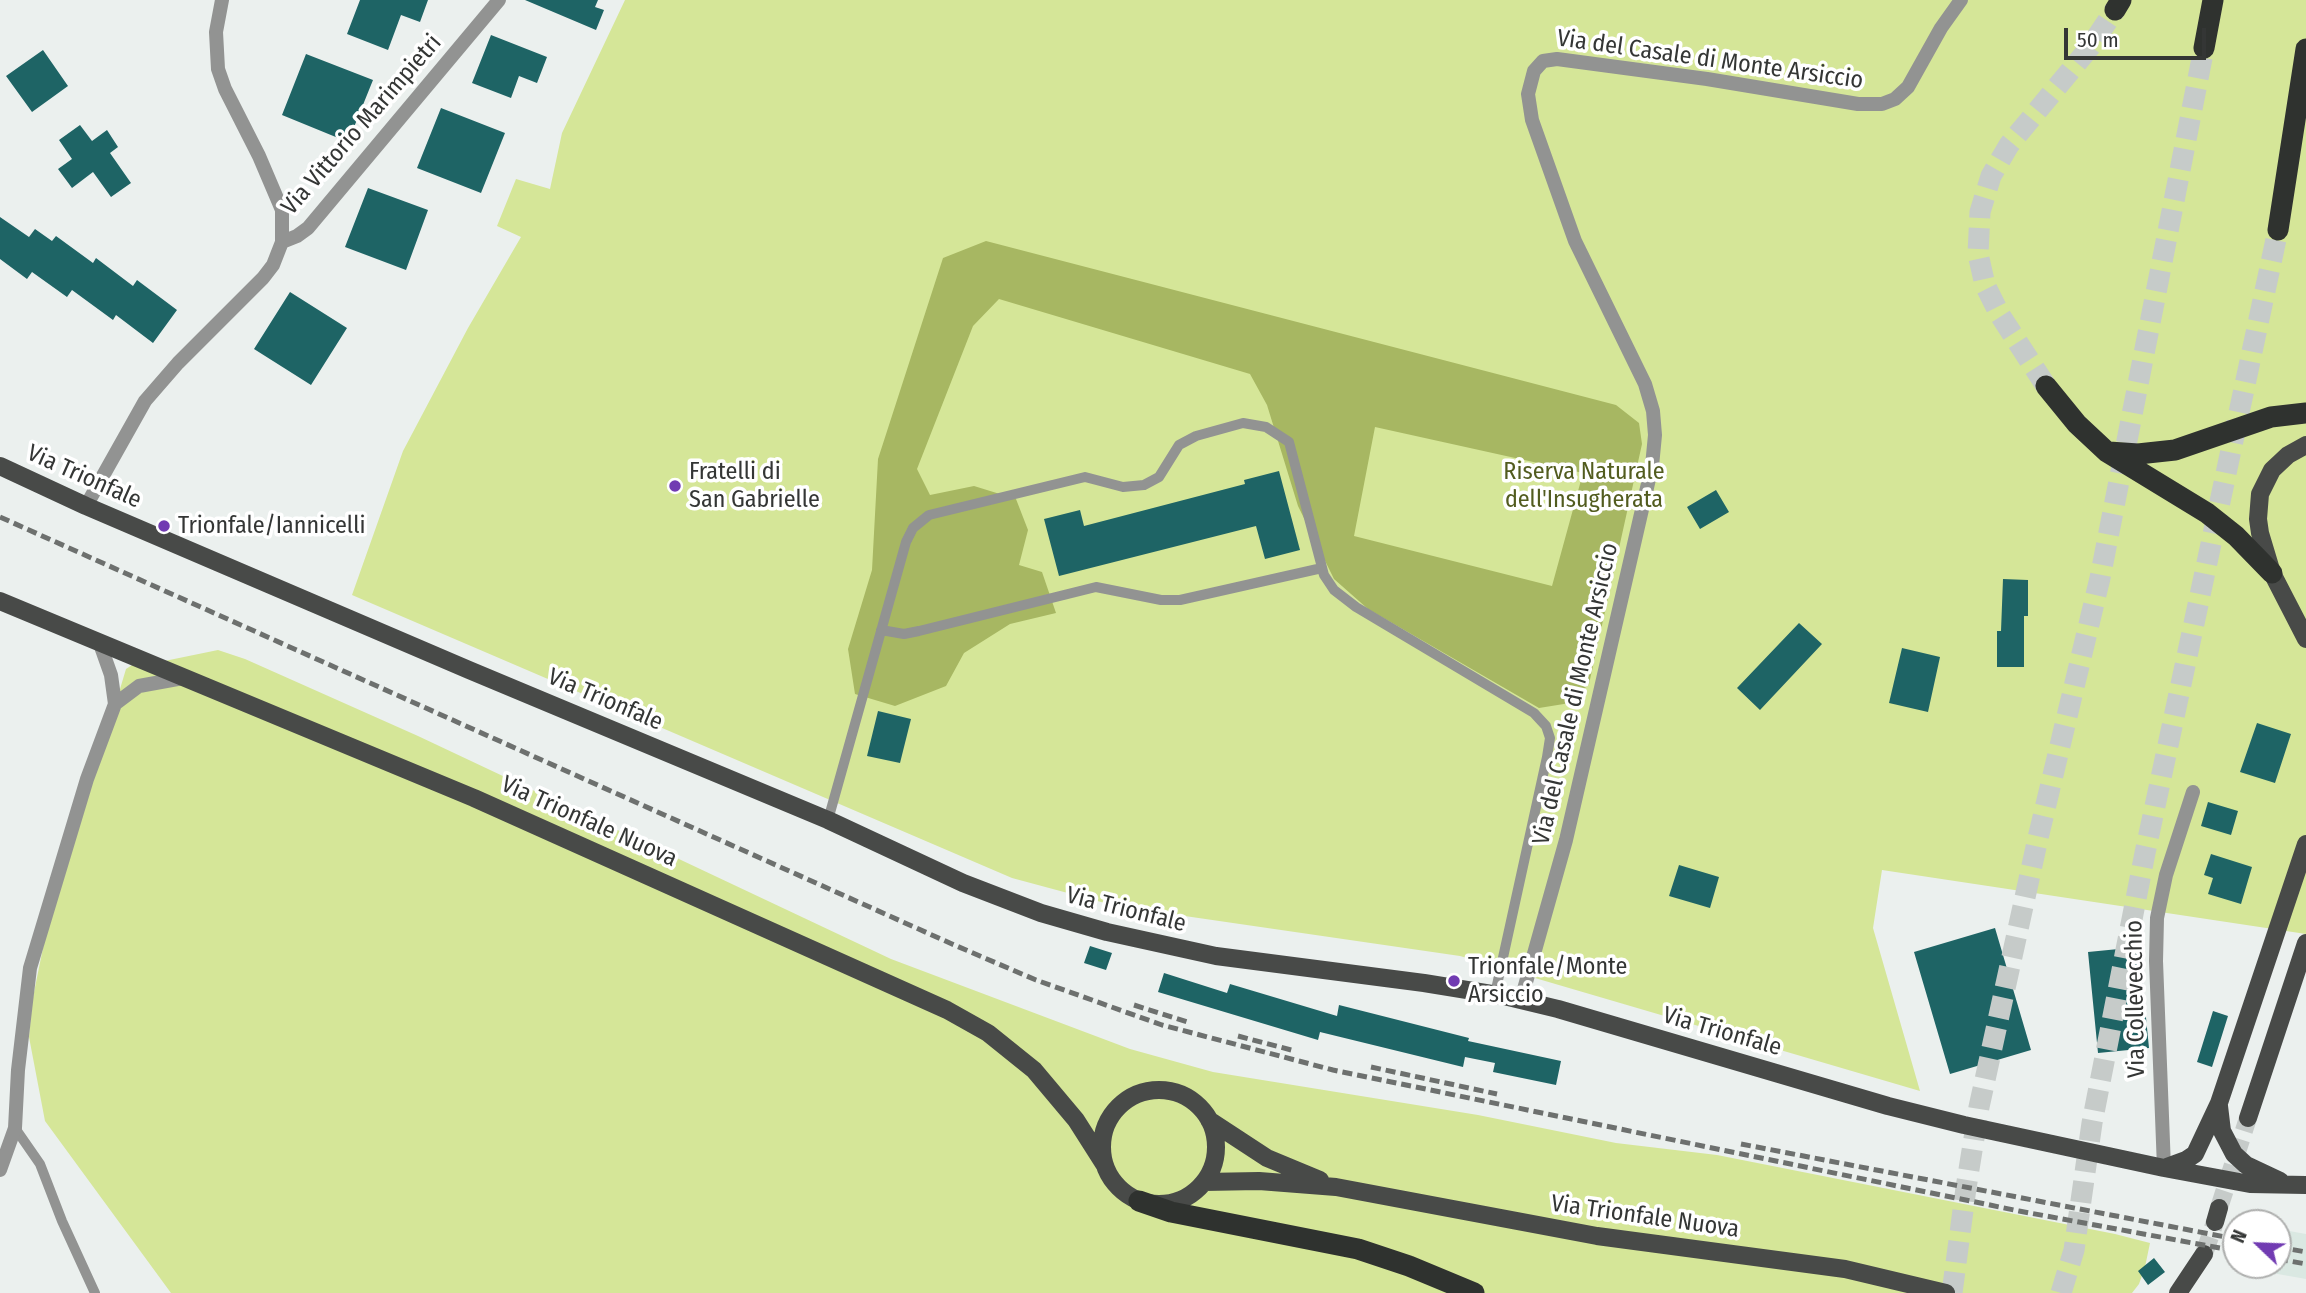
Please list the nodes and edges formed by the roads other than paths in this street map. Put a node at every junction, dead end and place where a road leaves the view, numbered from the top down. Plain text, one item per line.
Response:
1 (222, 0) edge
2 (499, 0) edge
3 (1961, 0) edge
4 (2213, 0) edge
5 (2204, 48) tunnel mouth
6 (2306, 49) edge
7 (2278, 230) tunnel mouth
8 (282, 242) junction
9 (2046, 386) tunnel mouth
10 (2306, 413) edge
11 (2306, 445) edge
12 (2107, 452) junction
13 (0, 466) edge
14 (86, 506) junction
15 (1322, 568) junction
16 (2272, 573) junction
17 (0, 601) edge
18 (881, 630) junction
19 (2306, 639) edge
20 (100, 644) junction
21 (183, 678) junction
22 (115, 704) junction
23 (2193, 792) dead end
24 (828, 820) junction
25 (2306, 844) edge
26 (2306, 943) edge
27 (1495, 994) junction
28 (1521, 1000) junction
29 (2219, 1104) junction
30 (2248, 1118) tunnel mouth
31 (1209, 1120) junction
32 (15, 1128) junction
33 (1104, 1164) junction
34 (2164, 1168) junction
35 (0, 1170) edge
36 (1204, 1182) junction
37 (2298, 1186) edge
38 (1336, 1187) junction
39 (1139, 1201) junction
40 (95, 1293) edge
41 (1474, 1293) edge
42 (1946, 1293) edge
43 (2178, 1293) edge
44 (2194, 1293) edge

1 - 8 street
2 - 8 street, Via Vittorio Marimpietri
3 - 28 street, Via del Casale di Monte Arsiccio
4 - 5 highway
6 - 7 highway
8 - 14 street
9 - 12 highway
10 - 12 highway
11 - 16 main road
12 - 16 highway
13 - 14 main road, Via Trionfale
14 - 24 main road, Via Trionfale
15 - 18 lane
15 - 18 lane
15 - 27 lane
16 - 19 main road
17 - 20 main road, Via Trionfale Nuova
18 - 24 lane
20 - 21 main road, Via Trionfale Nuova
20 - 22 street
21 - 22 street
21 - 33 main road, Via Trionfale Nuova
22 - 32 street
23 - 34 street, Via Collevecchio
24 - 27 main road, Via Trionfale
25 - 29 main road
26 - 30 main road
27 - 28 main road, Via Trionfale
28 - 34 main road, Via Trionfale
29 - 34 main road
29 - 37 main road
31 - 33 main road
31 - 36 main road
31 - 38 main road, Via Trionfale Nuova
32 - 35 street
32 - 40 lane
33 - 39 main road
34 - 37 main road, Via Trionfale
36 - 38 main road, Via Trionfale Nuova
36 - 39 main road
38 - 42 main road, Via Trionfale Nuova
39 - 41 highway
43 - 44 main road

